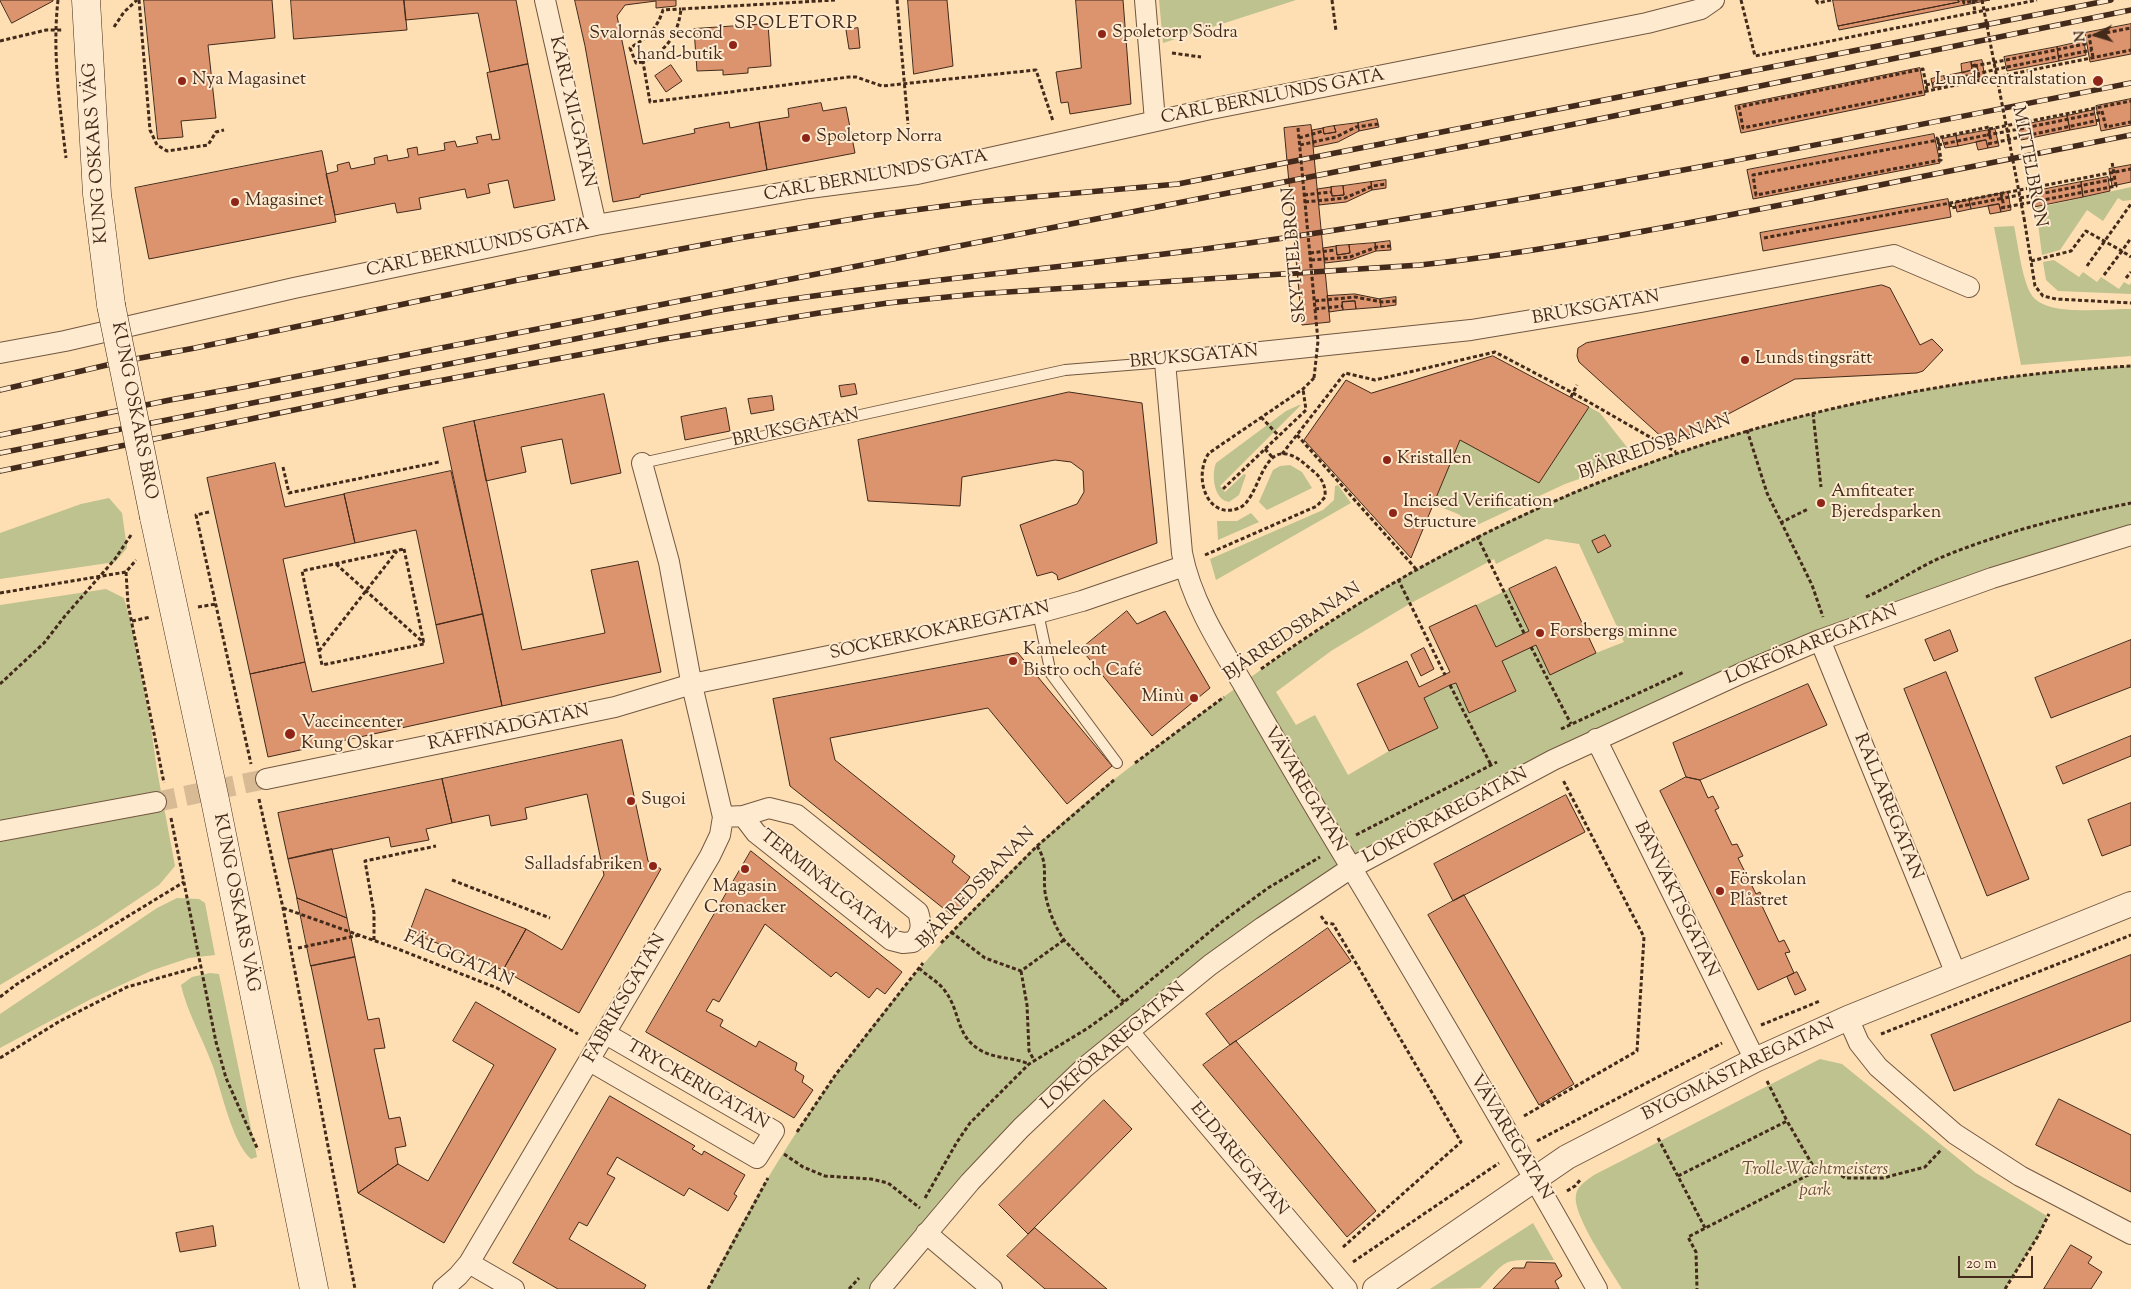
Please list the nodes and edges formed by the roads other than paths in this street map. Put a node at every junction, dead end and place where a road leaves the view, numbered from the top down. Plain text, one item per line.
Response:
1 (86, 0) edge
2 (545, 0) edge
3 (1145, 0) edge
4 (1714, 0) edge
5 (1155, 121) junction
6 (596, 224) junction
7 (1969, 287) dead end
8 (111, 305) joint
9 (0, 353) edge
10 (1165, 362) junction
11 (642, 463) joint
12 (154, 517) joint
13 (2131, 535) edge
14 (1184, 566) junction
15 (1038, 613) junction
16 (1825, 638) junction
17 (692, 684) junction
18 (1596, 739) junction
19 (1117, 763) dead end
20 (259, 774) tunnel mouth
21 (164, 801) tunnel mouth
22 (733, 816) junction
23 (0, 831) edge
24 (1351, 868) junction
25 (2131, 904) edge
26 (1956, 974) junction
27 (1848, 1018) junction
28 (1129, 1032) junction
29 (598, 1047) junction
30 (1760, 1069) junction
31 (1535, 1179) junction
32 (930, 1228) junction
33 (2131, 1234) edge
34 (468, 1263) junction
35 (449, 1288) edge
36 (314, 1289) edge
37 (514, 1289) edge
38 (880, 1289) edge
39 (992, 1289) edge
40 (1347, 1289) edge
41 (1375, 1289) edge
42 (1598, 1289) edge

1 - 8 main road, KUNG OSKARS VÄG
2 - 6 street, KARL XII-GATAN
3 - 5 street
4 - 5 street, CARL BERNLUNDS GATA
5 - 6 street, CARL BERNLUNDS GATA
6 - 9 street, CARL BERNLUNDS GATA
7 - 10 street, BRUKSGATAN
8 - 12 main road, KUNG OSKARS BRO, bridge
10 - 11 lane, BRUKSGATAN
10 - 14 street, VÄVAREGATAN
11 - 17 street, BRUKSGATAN
12 - 36 main road, KUNG OSKARS VÄG
13 - 16 street, LOKFÖRAREGATAN
14 - 15 street, SOCKERKOKAREGATAN
14 - 24 street, VÄVAREGATAN
15 - 17 street, SOCKERKOKAREGATAN
15 - 19 lane
16 - 18 street, LOKFÖRAREGATAN
16 - 26 street, RALLAREGATAN
17 - 20 street, RAFFINADGATAN
17 - 22 street, FABRIKSGATAN
18 - 24 street, LOKFÖRAREGATAN
18 - 30 street, BANVAKTSGATAN
21 - 23 street
22 - 22 street, TERMINALGATAN
22 - 29 street, FABRIKSGATAN
24 - 28 street, LOKFÖRAREGATAN
24 - 31 street, VÄVAREGATAN
25 - 26 street, BYGGMÄSTAREGATAN
26 - 27 street, BYGGMÄSTAREGATAN
27 - 30 street, BYGGMÄSTAREGATAN
27 - 33 street
28 - 32 street, LOKFÖRAREGATAN
28 - 40 street, ELDAREGATAN
29 - 29 street, TRYCKERIGATAN
29 - 34 street, FABRIKSGATAN
30 - 31 street, BYGGMÄSTAREGATAN
31 - 41 street, BYGGMÄSTAREGATAN
31 - 42 street, VÄVAREGATAN
32 - 38 street, LOKFÖRAREGATAN
32 - 39 street
34 - 35 street, FABRIKSGATAN
34 - 37 street

